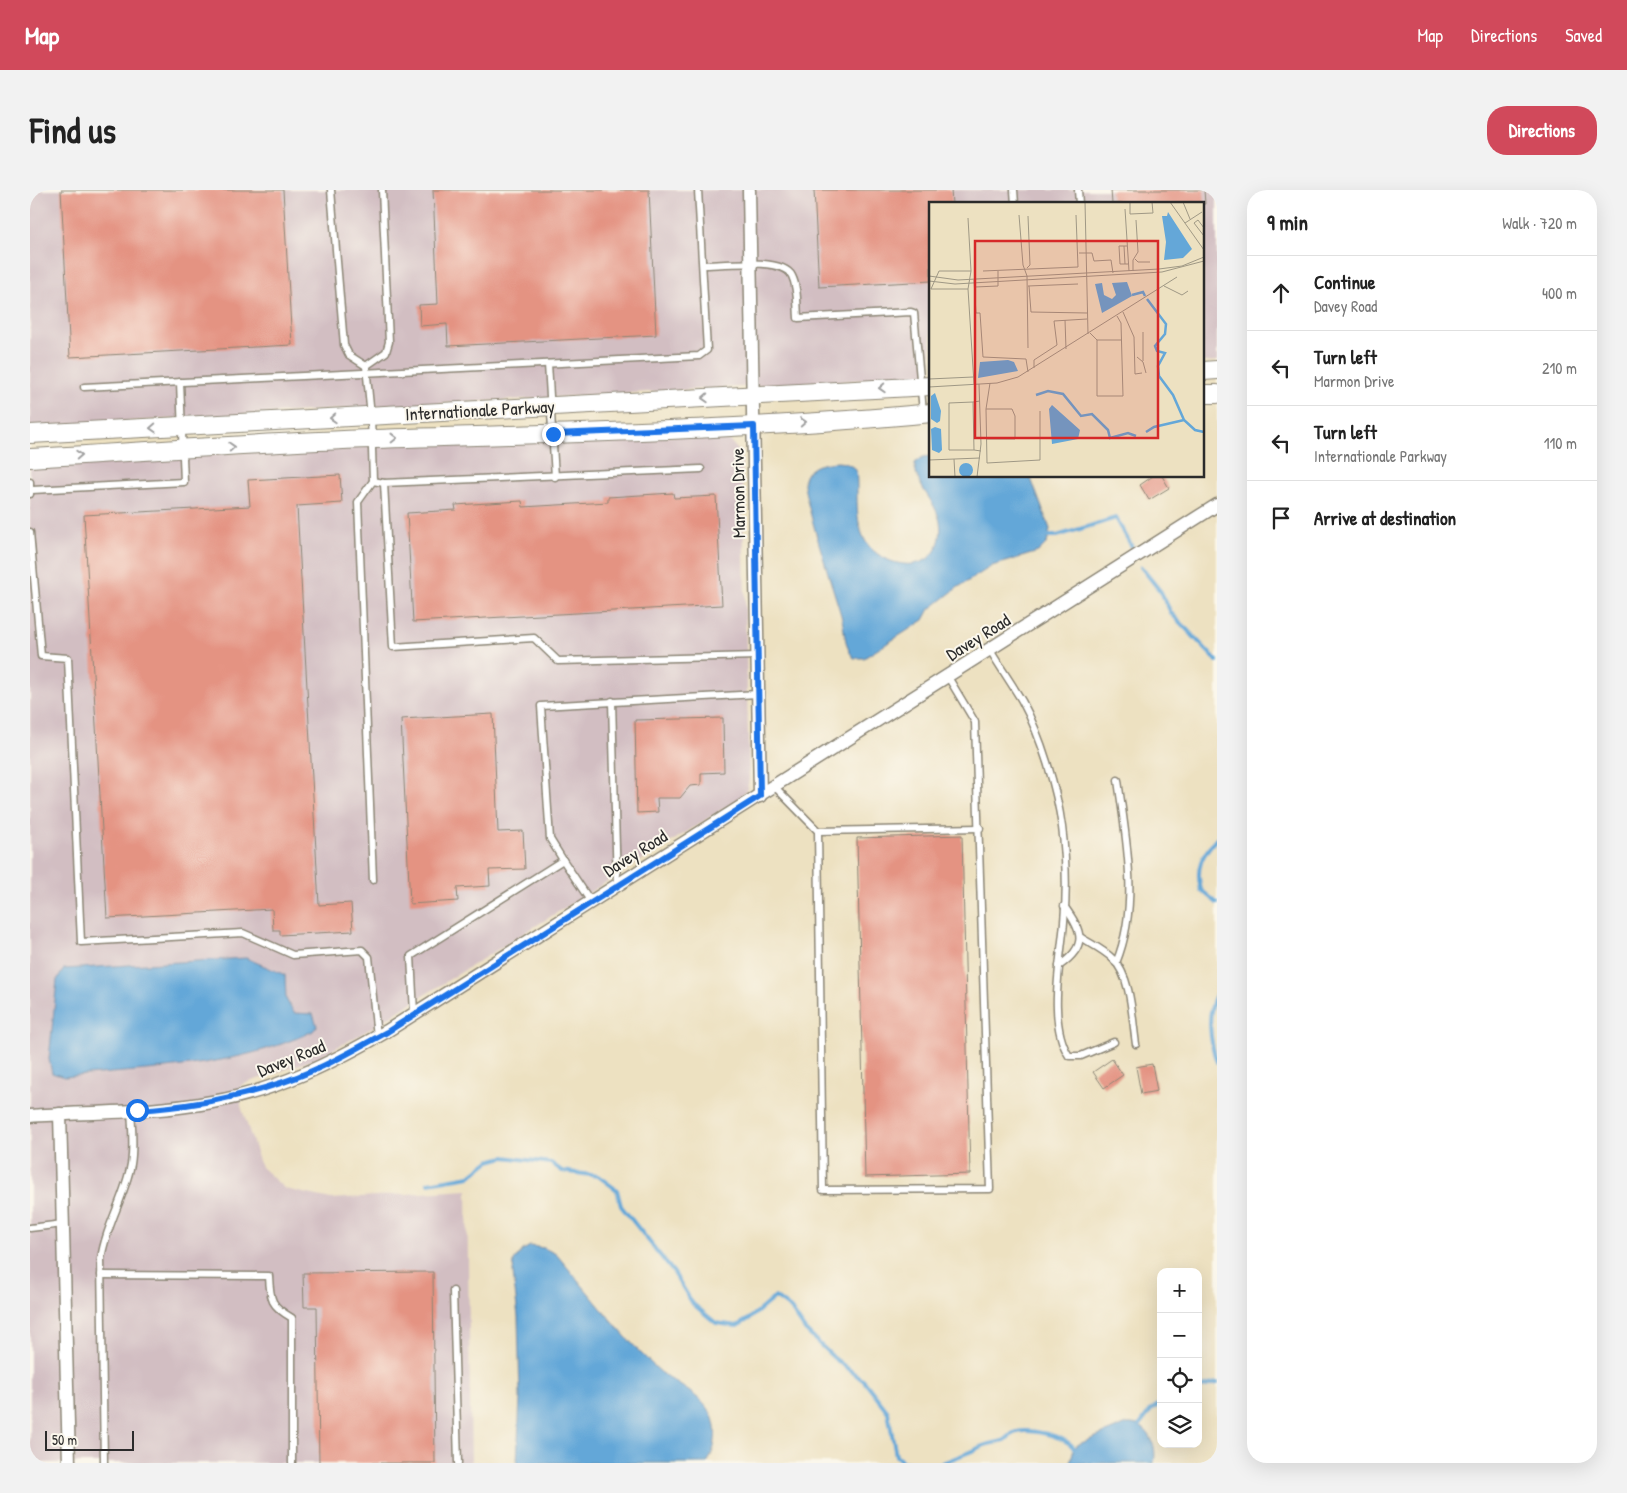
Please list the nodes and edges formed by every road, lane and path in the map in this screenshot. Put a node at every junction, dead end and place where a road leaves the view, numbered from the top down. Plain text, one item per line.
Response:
1 (331, 190) edge
2 (382, 190) edge
3 (698, 190) edge
4 (749, 190) edge
5 (751, 264) junction
6 (703, 266) junction
7 (548, 364) junction
8 (366, 366) junction
9 (1217, 370) edge
10 (1204, 371) edge
11 (366, 374) junction
12 (180, 382) junction
13 (926, 386) edge
14 (84, 387) dead end
15 (1204, 394) edge
16 (1217, 394) edge
17 (754, 396) junction
18 (550, 407) junction
19 (927, 414) edge
20 (371, 416) junction
21 (182, 426) junction
22 (754, 426) junction
23 (30, 434) edge
24 (553, 434) junction
25 (372, 439) junction
26 (183, 449) junction
27 (30, 458) edge
28 (701, 469) dead end
29 (556, 477) junction
30 (373, 480) junction
31 (30, 482) edge
32 (384, 483) junction
33 (31, 492) edge
34 (1217, 505) edge
35 (30, 532) edge
36 (990, 650) junction
37 (758, 656) junction
38 (948, 677) junction
39 (758, 694) junction
40 (612, 701) junction
41 (1118, 780) dead end
42 (775, 787) junction
43 (760, 796) junction
44 (980, 828) junction
45 (818, 831) junction
46 (563, 860) junction
47 (372, 880) dead end
48 (617, 886) junction
49 (591, 902) junction
50 (1064, 906) junction
51 (1080, 937) junction
52 (1116, 963) junction
53 (1059, 966) junction
54 (414, 1014) junction
55 (377, 1037) junction
56 (1114, 1042) dead end
57 (1136, 1044) dead end
58 (131, 1110) junction
59 (60, 1114) junction
60 (30, 1116) edge
61 (63, 1224) junction
62 (30, 1228) edge
63 (101, 1275) junction
64 (453, 1292) dead end
65 (69, 1463) edge
66 (104, 1463) edge
67 (292, 1463) edge
68 (458, 1463) edge

1 - 8 lane
2 - 8 lane
3 - 6 lane
4 - 5 street, Marmon Drive
5 - 6 lane
5 - 13 lane
5 - 17 street, Marmon Drive
6 - 7 lane
7 - 11 lane
7 - 18 lane
8 - 11 lane
9 - 10 street
11 - 12 lane
11 - 20 lane
12 - 14 lane
12 - 21 lane
13 -> 17 street, Internationale Parkway
13 - 19 lane
15 - 16 street
17 -> 18 street, Internationale Parkway
17 - 22 street, Marmon Drive
18 - 20 street, Internationale Parkway
18 - 24 lane
22 -> 19 street, Internationale Parkway
20 -> 21 street, Internationale Parkway
20 - 25 lane
21 -> 23 street, Internationale Parkway
21 - 26 lane
22 - 24 street, Internationale Parkway
22 - 37 street, Marmon Drive
25 -> 24 street, Internationale Parkway
24 - 29 lane
26 -> 25 street, Internationale Parkway
25 - 30 lane
27 -> 26 street, Internationale Parkway
26 - 33 lane
28 - 29 lane
29 - 32 lane
30 - 32 lane
30 - 47 lane
31 - 33 lane
32 - 37 lane
34 - 36 street, Davey Road
35 - 55 lane
36 - 38 street, Davey Road
36 - 50 lane
37 - 39 street, Marmon Drive
38 - 42 street, Davey Road
38 - 44 lane
39 - 40 lane
39 - 43 street, Marmon Drive
40 - 46 lane
40 - 48 lane
41 - 52 lane
42 - 43 street, Davey Road
42 - 45 lane
43 - 48 street, Davey Road
44 - 45 lane
44 - 45 lane
46 - 49 lane
46 - 54 lane
48 - 49 street, Davey Road
49 - 54 street, Davey Road
50 - 51 lane
50 - 53 lane
51 - 52 lane
51 - 53 lane
52 - 57 lane
53 - 56 lane
54 - 55 street, Davey Road
55 - 58 street, Davey Road
58 - 59 street, Davey Road
58 - 63 lane
59 - 60 street, Davey Road
59 - 61 street
61 - 62 lane
61 - 65 street
63 - 66 lane
63 - 67 lane
64 - 68 lane

